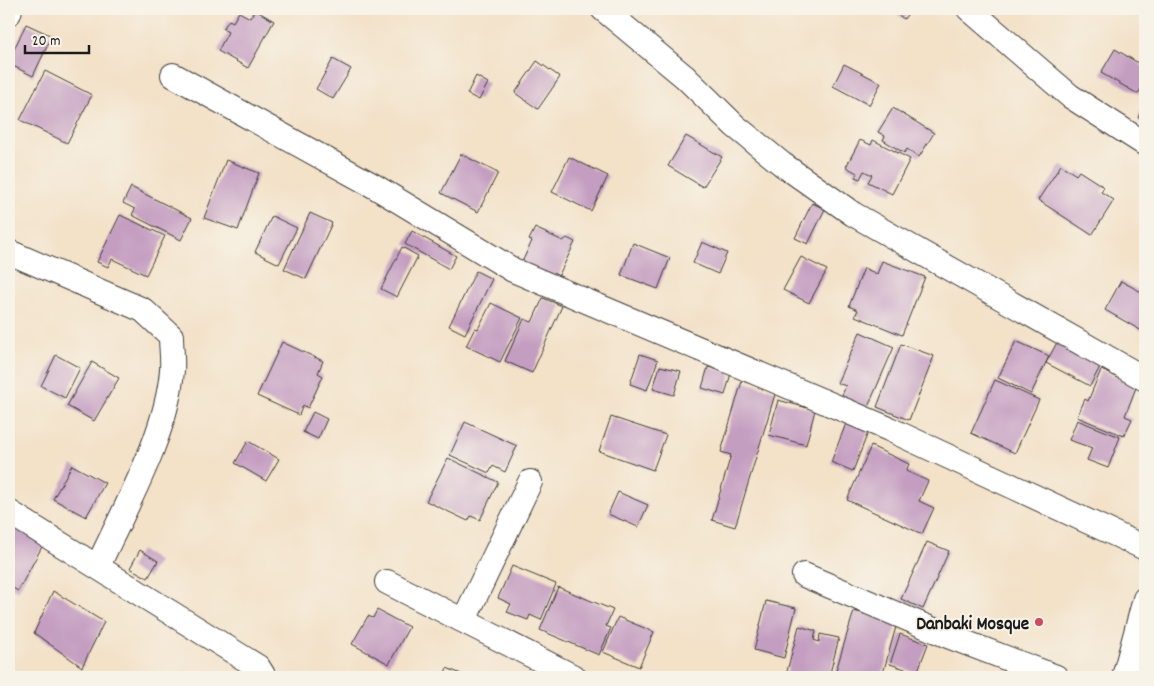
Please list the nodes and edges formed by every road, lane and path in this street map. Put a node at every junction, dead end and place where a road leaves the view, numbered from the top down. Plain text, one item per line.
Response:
1 (10, 9) edge
2 (603, 9) edge
3 (969, 9) edge
4 (9, 12) edge
5 (173, 75) dead end
6 (1145, 144) edge
7 (9, 252) edge
8 (1145, 379) edge
9 (530, 482) dead end
10 (9, 512) edge
11 (1145, 548) edge
12 (98, 566) junction
13 (804, 575) dead end
14 (387, 582) dead end
15 (1145, 599) edge
16 (464, 620) junction
17 (1130, 676) edge
18 (262, 677) edge
19 (574, 677) edge
20 (1056, 677) edge

1 - 4 street
2 - 8 street
3 - 6 street
5 - 11 street
7 - 12 street
9 - 16 street
10 - 12 street
12 - 18 street
13 - 20 street
14 - 16 street
15 - 17 street
16 - 19 street

